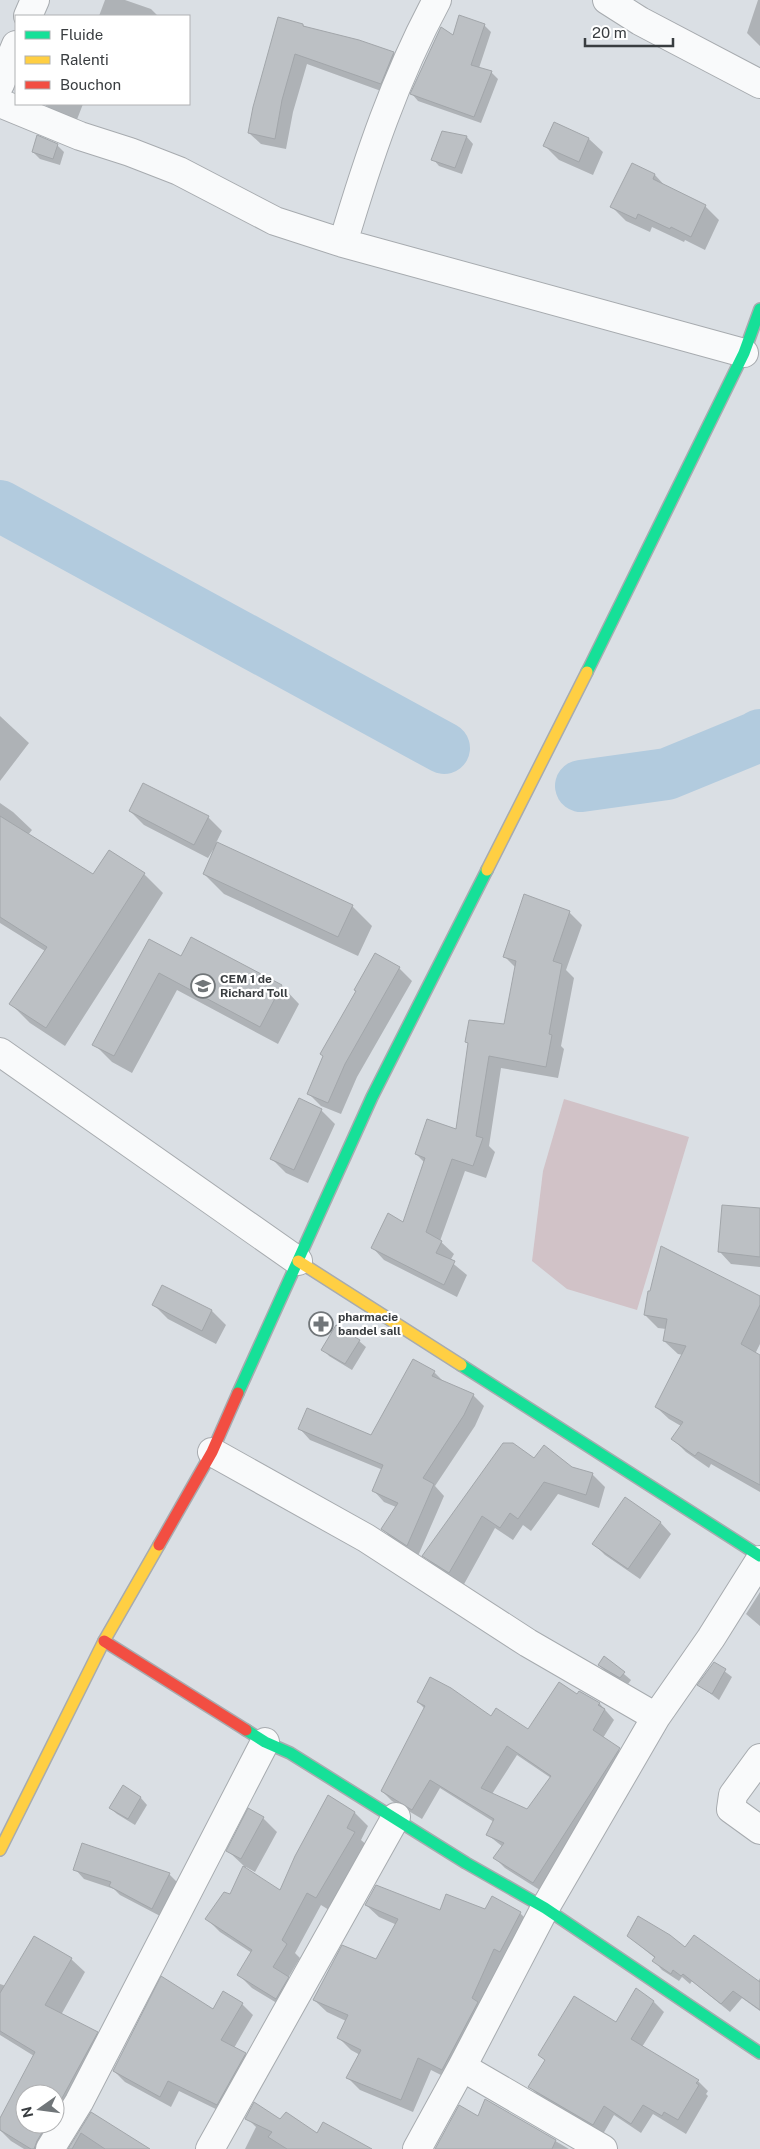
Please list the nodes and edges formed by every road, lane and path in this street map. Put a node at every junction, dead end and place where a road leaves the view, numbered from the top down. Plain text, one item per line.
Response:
1 (35, 0) edge
2 (437, 0) edge
3 (607, 0) edge
4 (28, 15) edge
5 (15, 47) edge
6 (0, 84) edge
7 (760, 84) edge
8 (0, 104) edge
9 (343, 243) junction
10 (760, 309) edge
11 (744, 353) junction
12 (0, 1052) edge
13 (298, 1261) junction
14 (212, 1452) junction
15 (760, 1556) edge
16 (760, 1560) edge
17 (104, 1641) junction
18 (656, 1717) junction
19 (266, 1742) junction
20 (760, 1758) edge
21 (396, 1817) junction
22 (760, 1830) edge
23 (0, 1850) edge
24 (545, 1908) junction
25 (760, 2053) edge
26 (462, 2067) junction
27 (50, 2149) edge
28 (210, 2149) edge
29 (417, 2149) edge
30 (603, 2149) edge

1 - 4 street
2 - 9 street
3 - 7 street
5 - 6 street
8 - 9 street
9 - 11 street
10 - 11 street
11 - 13 street
12 - 13 street
13 - 14 street
13 - 15 street
14 - 17 street
14 - 18 street
16 - 18 street
17 - 19 street
17 - 23 street
18 - 24 street
19 - 21 street
19 - 27 street
20 - 22 street
21 - 24 street
21 - 28 street
24 - 25 street
24 - 26 street
26 - 29 street
26 - 30 street

